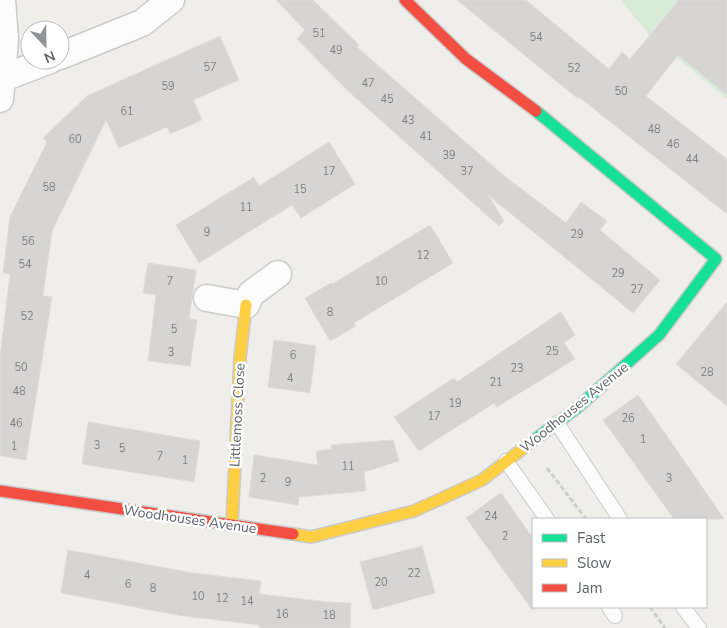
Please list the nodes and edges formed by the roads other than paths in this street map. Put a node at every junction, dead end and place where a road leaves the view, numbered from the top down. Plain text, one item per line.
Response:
1 (2, 0) edge
2 (171, 0) edge
3 (405, 0) edge
4 (70, 52) edge
5 (33, 70) edge
6 (2, 88) edge
7 (278, 274) dead end
8 (207, 298) dead end
9 (246, 305) junction
10 (557, 424) junction
11 (506, 461) junction
12 (0, 491) edge
13 (546, 518) edge
14 (619, 518) edge
15 (232, 524) junction
16 (684, 608) edge
17 (698, 628) edge

1 - 6 street
2 - 4 street
3 - 10 street, Woodhouses Avenue
5 - 6 street
7 - 9 street
8 - 9 street
9 - 15 street, Littlemoss Close
10 - 11 street, Woodhouses Avenue
10 - 14 lane
11 - 13 lane
11 - 15 street, Woodhouses Avenue
12 - 15 street, Woodhouses Avenue
16 - 17 lane

